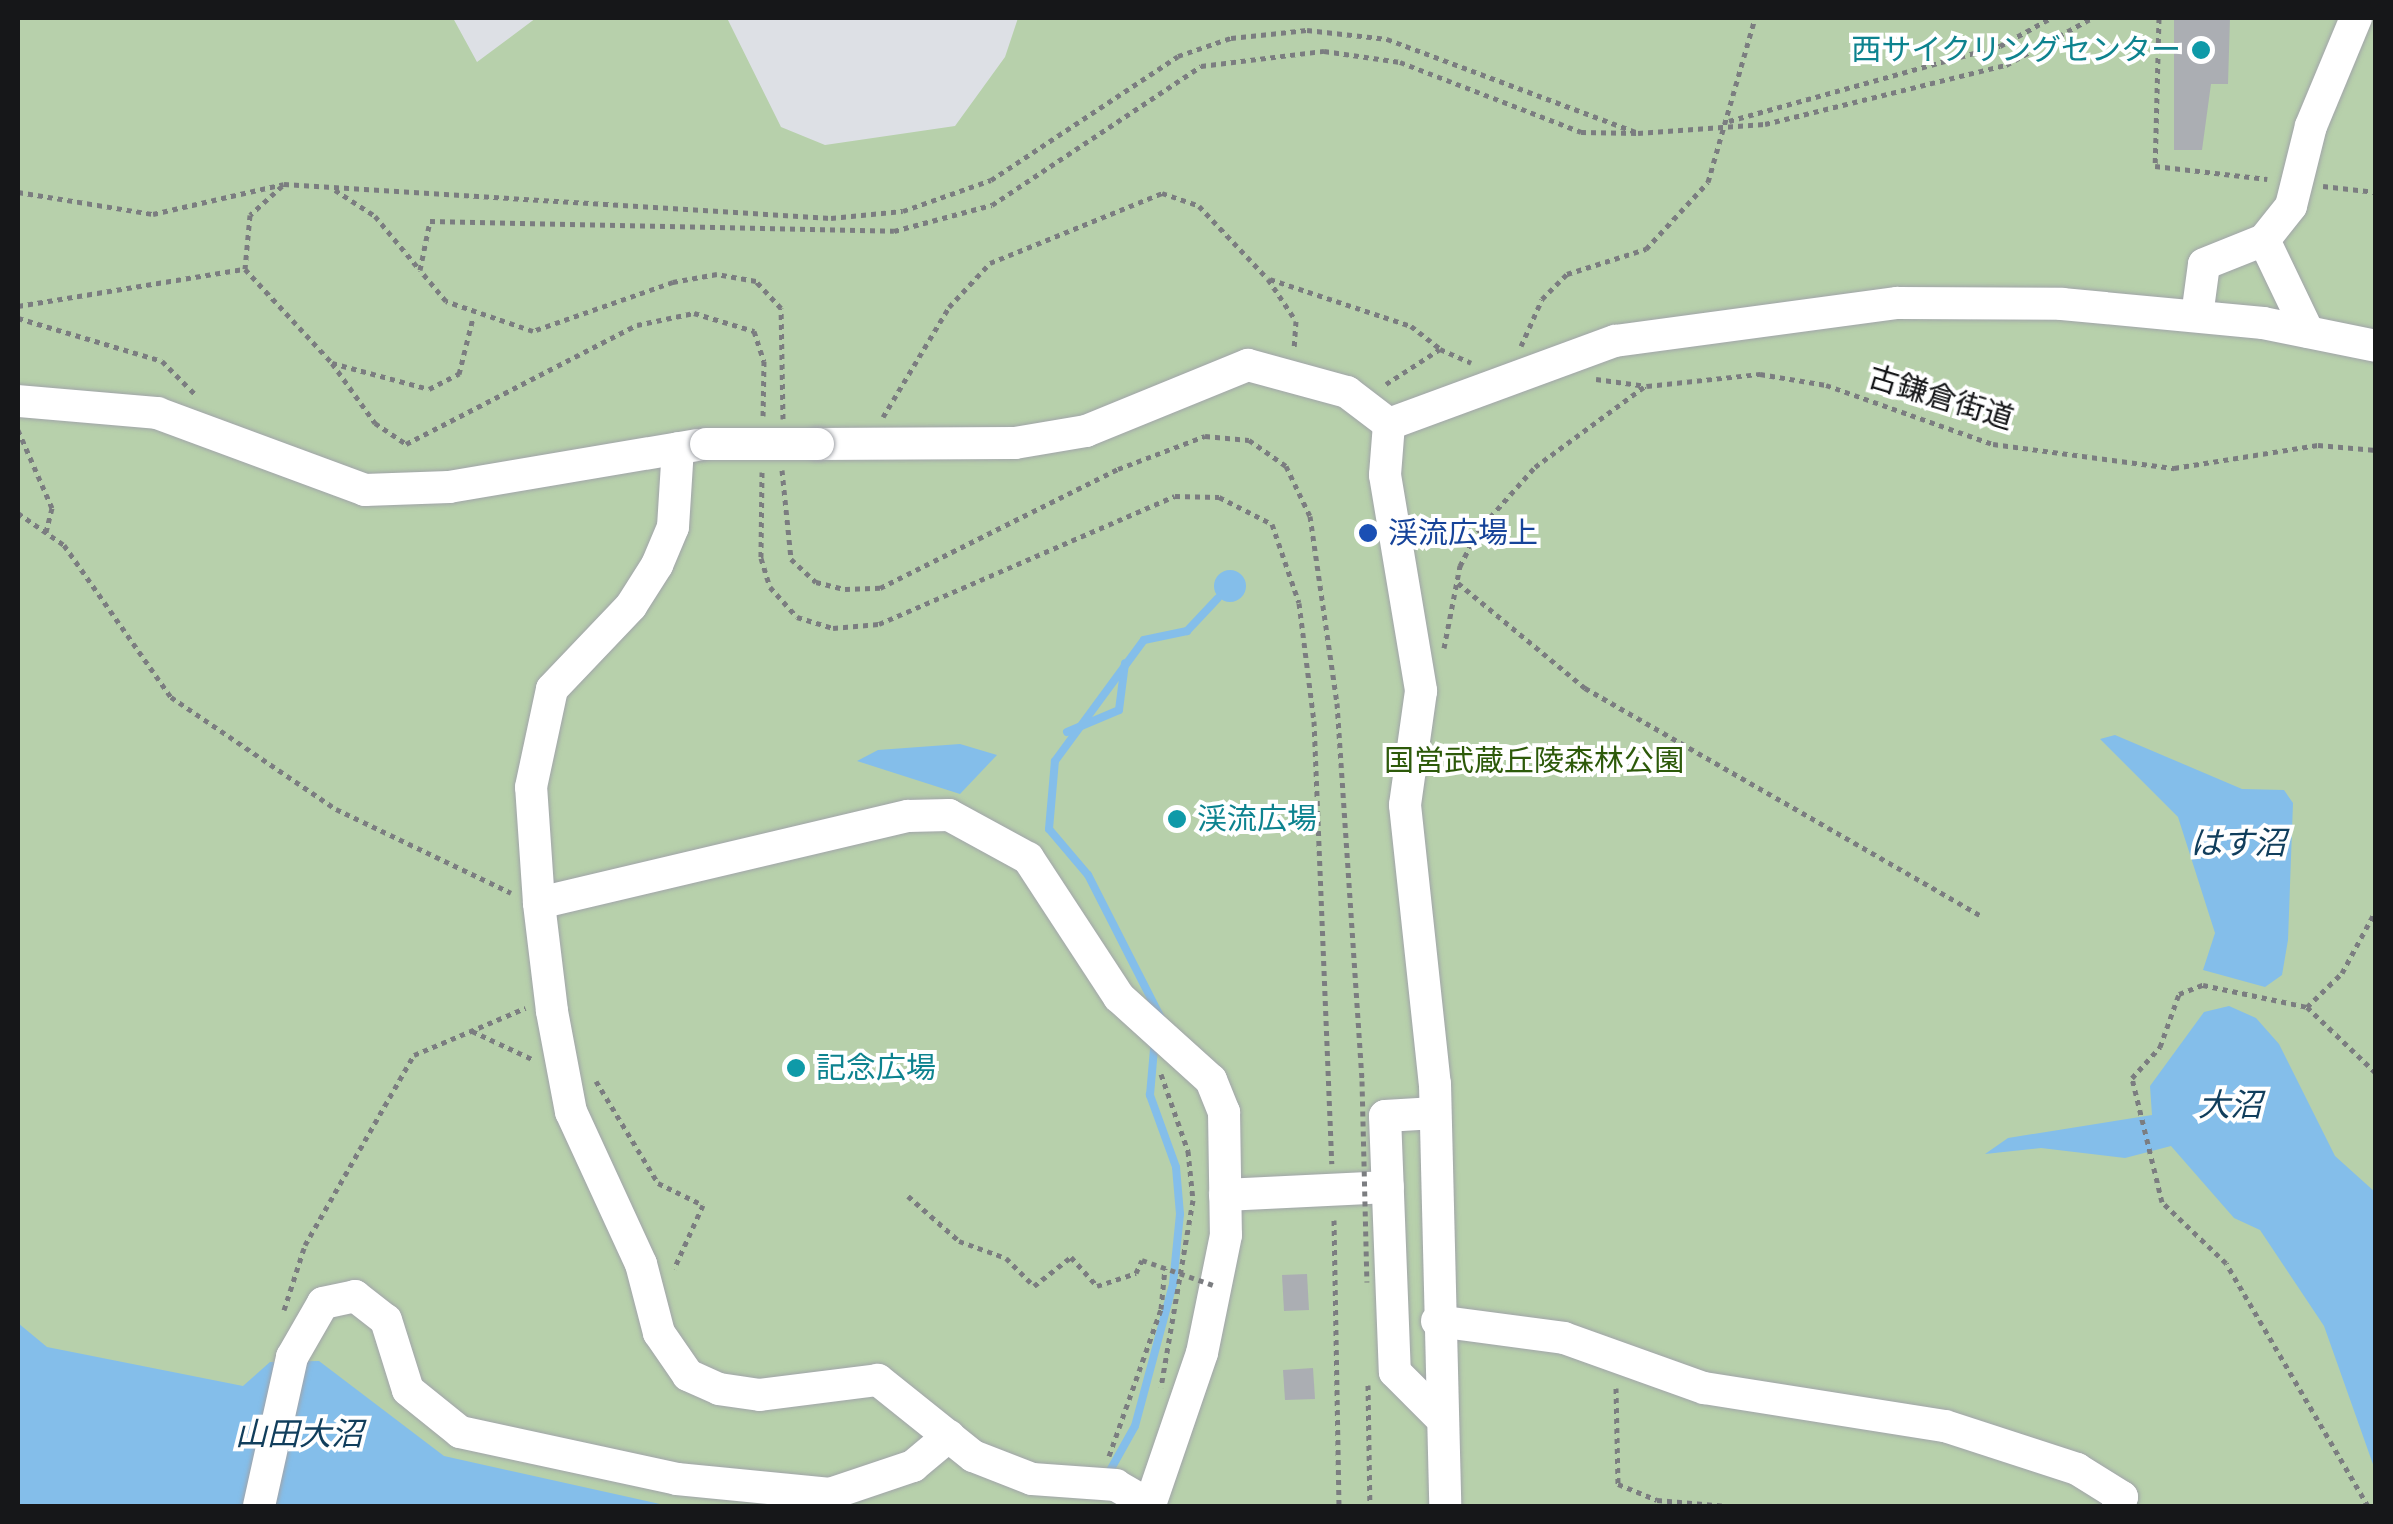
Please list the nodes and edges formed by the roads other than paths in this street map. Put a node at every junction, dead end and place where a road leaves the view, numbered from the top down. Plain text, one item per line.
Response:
1 (2356, 18) edge
2 (2264, 240) junction
3 (2197, 316) junction
4 (2308, 332) junction
5 (2376, 346) edge
6 (18, 401) edge
7 (1389, 424) junction
8 (692, 446) junction
9 (539, 903) junction
10 (1435, 1113) junction
11 (1388, 1187) junction
12 (1225, 1195) junction
13 (1437, 1321) junction
14 (1438, 1414) junction
15 (949, 1436) junction
16 (260, 1506) edge
17 (1445, 1506) edge
18 (2118, 1506) edge

1 - 2 street
2 - 3 street
2 - 4 street
3 - 4 street
3 - 7 street
4 - 5 street
6 - 8 street
7 - 8 street, bridge
7 - 10 street
8 - 9 street
9 - 12 street
9 - 15 street
10 - 11 street
10 - 13 street
11 - 12 street
11 - 14 street
12 - 15 street
13 - 14 street
13 - 18 street
14 - 17 street
15 - 16 street

